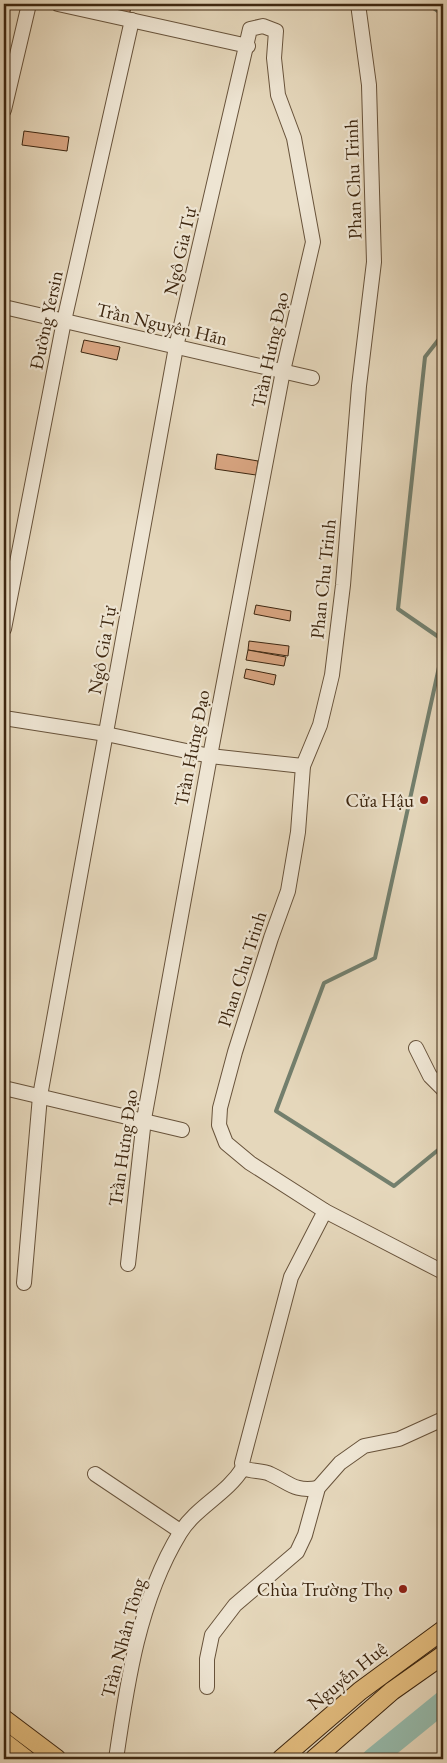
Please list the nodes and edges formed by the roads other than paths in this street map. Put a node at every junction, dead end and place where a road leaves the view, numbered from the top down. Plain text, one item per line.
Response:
1 (29, 4) edge
2 (58, 4) edge
3 (358, 4) edge
4 (132, 20) junction
5 (248, 46) junction
6 (4, 110) edge
7 (313, 242) joint
8 (4, 307) edge
9 (64, 321) junction
10 (176, 347) junction
11 (283, 371) junction
12 (312, 378) dead end
13 (4, 629) edge
14 (4, 718) edge
15 (106, 734) junction
16 (210, 756) junction
17 (303, 766) junction
18 (416, 1048) dead end
19 (4, 1088) edge
20 (443, 1089) edge
21 (40, 1096) junction
22 (144, 1120) junction
23 (182, 1130) dead end
24 (325, 1210) junction
25 (128, 1264) dead end
26 (443, 1272) edge
27 (24, 1283) dead end
28 (443, 1419) edge
29 (243, 1468) junction
30 (95, 1474) dead end
31 (318, 1488) junction
32 (180, 1531) junction
33 (443, 1630) edge
34 (443, 1655) edge
35 (207, 1687) dead end
36 (4, 1720) edge
37 (4, 1742) edge
38 (48, 1757) edge
39 (26, 1759) edge
40 (116, 1759) edge
41 (281, 1759) edge
42 (314, 1759) edge

1 - 6 street
2 - 4 street
3 - 17 street, Phan Chu Trinh
4 - 5 street
4 - 9 street, Đường Yersin
5 - 7 street, Ngô Gia Tự
5 - 10 street, Ngô Gia Tự
7 - 11 street, Trần Hưng Đạo
8 - 9 street, Trần Nguyên Hãn
9 - 10 street, Trần Nguyên Hãn
9 - 13 street, Đường Yersin
10 - 11 street, Trần Nguyên Hãn
10 - 15 street, Ngô Gia Tự
11 - 12 street, Trần Nguyên Hãn
11 - 16 street, Trần Hưng Đạo
14 - 15 street
15 - 16 street
15 - 21 street, Ngô Gia Tự
16 - 17 street
16 - 22 street, Trần Hưng Đạo
17 - 24 street, Phan Chu Trinh
18 - 20 street
19 - 21 street
21 - 22 street
21 - 27 street, Ngô Gia Tự
22 - 23 street
22 - 25 street, Trần Hưng Đạo
24 - 26 street
24 - 29 street, Trần Nhân Tông
28 - 31 street
29 - 31 street
29 - 32 street, Trần Nhân Tông
30 - 32 street
31 - 35 street
32 - 40 street, Trần Nhân Tông
33 - 41 main road, Nguyễn Huệ
34 - 42 main road
36 - 38 main road
37 - 39 main road

